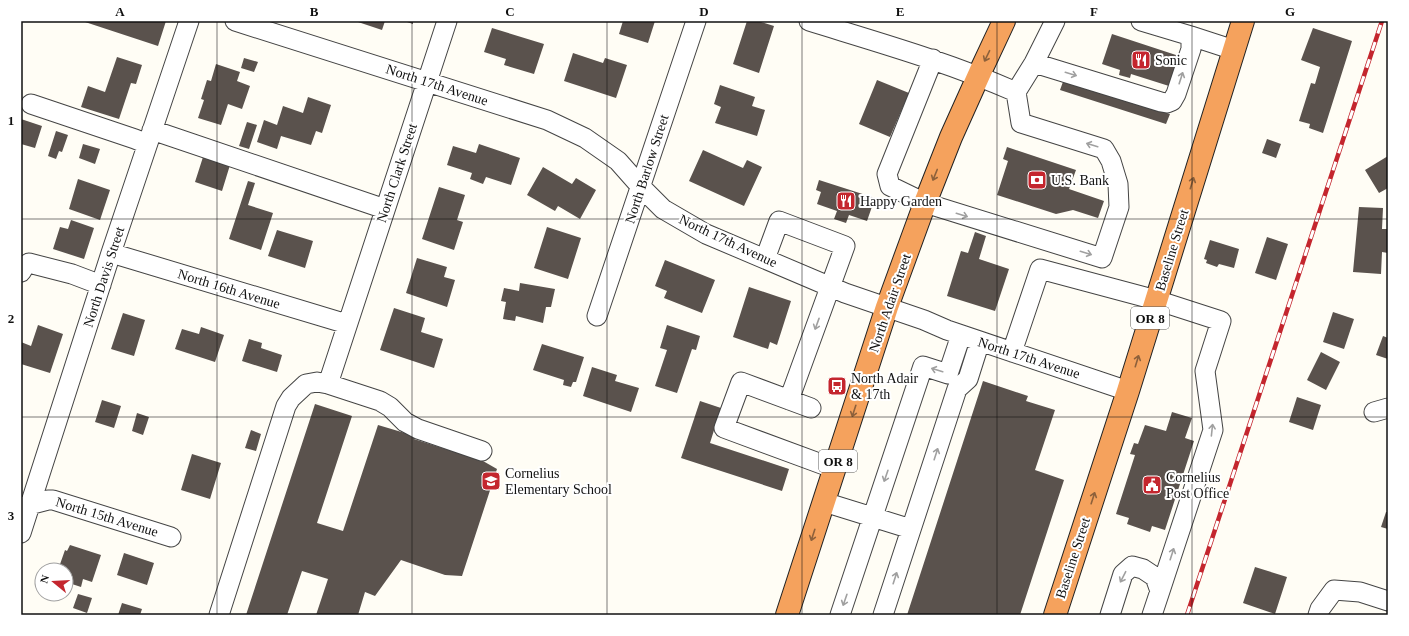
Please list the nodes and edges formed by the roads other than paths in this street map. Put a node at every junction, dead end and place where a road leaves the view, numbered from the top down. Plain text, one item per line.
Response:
1 (189, 21) edge
2 (235, 21) edge
3 (447, 21) edge
4 (696, 21) edge
5 (809, 21) edge
6 (1004, 21) edge
7 (1055, 21) edge
8 (1141, 21) edge
9 (1243, 21) edge
10 (1191, 36) junction
11 (1234, 50) junction
12 (933, 59) junction
13 (1034, 62) junction
14 (978, 75) junction
15 (427, 82) junction
16 (1016, 92) junction
17 (31, 104) dead end
18 (150, 137) junction
19 (641, 187) junction
20 (925, 203) junction
21 (385, 209) junction
22 (112, 253) junction
23 (765, 259) junction
24 (21, 272) edge
25 (101, 285) junction
26 (830, 287) junction
27 (1156, 300) junction
28 (887, 307) junction
29 (596, 316) dead end
30 (347, 324) junction
31 (961, 335) junction
32 (980, 341) junction
33 (1012, 352) junction
34 (328, 384) junction
35 (1128, 391) junction
36 (789, 400) junction
37 (811, 408) dead end
38 (482, 451) dead end
39 (835, 469) junction
40 (824, 502) junction
41 (26, 506) edge
42 (873, 517) junction
43 (912, 529) junction
44 (21, 533) edge
45 (171, 537) dead end
46 (1160, 591) junction
47 (1388, 601) edge
48 (219, 615) edge
49 (787, 615) edge
50 (840, 615) edge
51 (883, 615) edge
52 (1055, 615) edge
53 (1110, 615) edge
54 (1152, 615) edge
55 (1318, 615) edge

1 - 18 street, North Davis Street
2 - 15 street, North 17th Avenue
3 - 15 street, North Clark Street
4 - 19 street, North Barlow Street
5 - 12 street
6 -> 14 highway, North Adair Street / OR 8
7 - 13 street
8 - 10 street
9 - 11 highway, Baseline Street / OR 8
10 - 11 street
13 -> 10 street
27 -> 11 highway, Baseline Street / OR 8
12 - 14 street
12 - 20 street
13 - 16 street
14 - 16 street
14 -> 20 highway, North Adair Street / OR 8
15 - 19 street, North 17th Avenue
15 - 21 street, North Clark Street
20 -> 16 street
17 - 18 street
18 - 21 street
18 - 22 street, North Davis Street
19 - 23 street, North 17th Avenue
19 - 29 street, North Barlow Street
20 - 28 highway, North Adair Street / OR 8
21 - 30 street, North Clark Street
22 - 25 street, North Davis Street
22 - 30 street, North 16th Avenue
23 - 26 street, North 17th Avenue
23 - 26 street
24 - 25 street
25 - 41 street, North Davis Street
26 - 28 street, North 17th Avenue
26 -> 36 street
27 - 33 street
35 -> 27 highway, Baseline Street / OR 8
46 -> 27 street
28 - 31 street, North 17th Avenue
28 -> 39 highway, North Adair Street / OR 8
30 - 34 street, North Clark Street
31 - 32 street, North 17th Avenue
31 -> 42 street
32 - 33 street, North 17th Avenue
43 -> 32 street
33 - 35 street, North 17th Avenue
34 - 38 street
34 - 48 street
52 -> 35 highway, Baseline Street / OR 8
36 - 37 street
36 - 39 street
39 - 40 highway, North Adair Street / OR 8
40 - 42 street
40 -> 49 highway, North Adair Street / OR 8
41 - 44 street, North Davis Street
41 - 45 street, North 15th Avenue
42 - 43 street
42 -> 50 street
51 -> 43 street
46 -> 53 street
46 - 54 street
47 - 55 street

